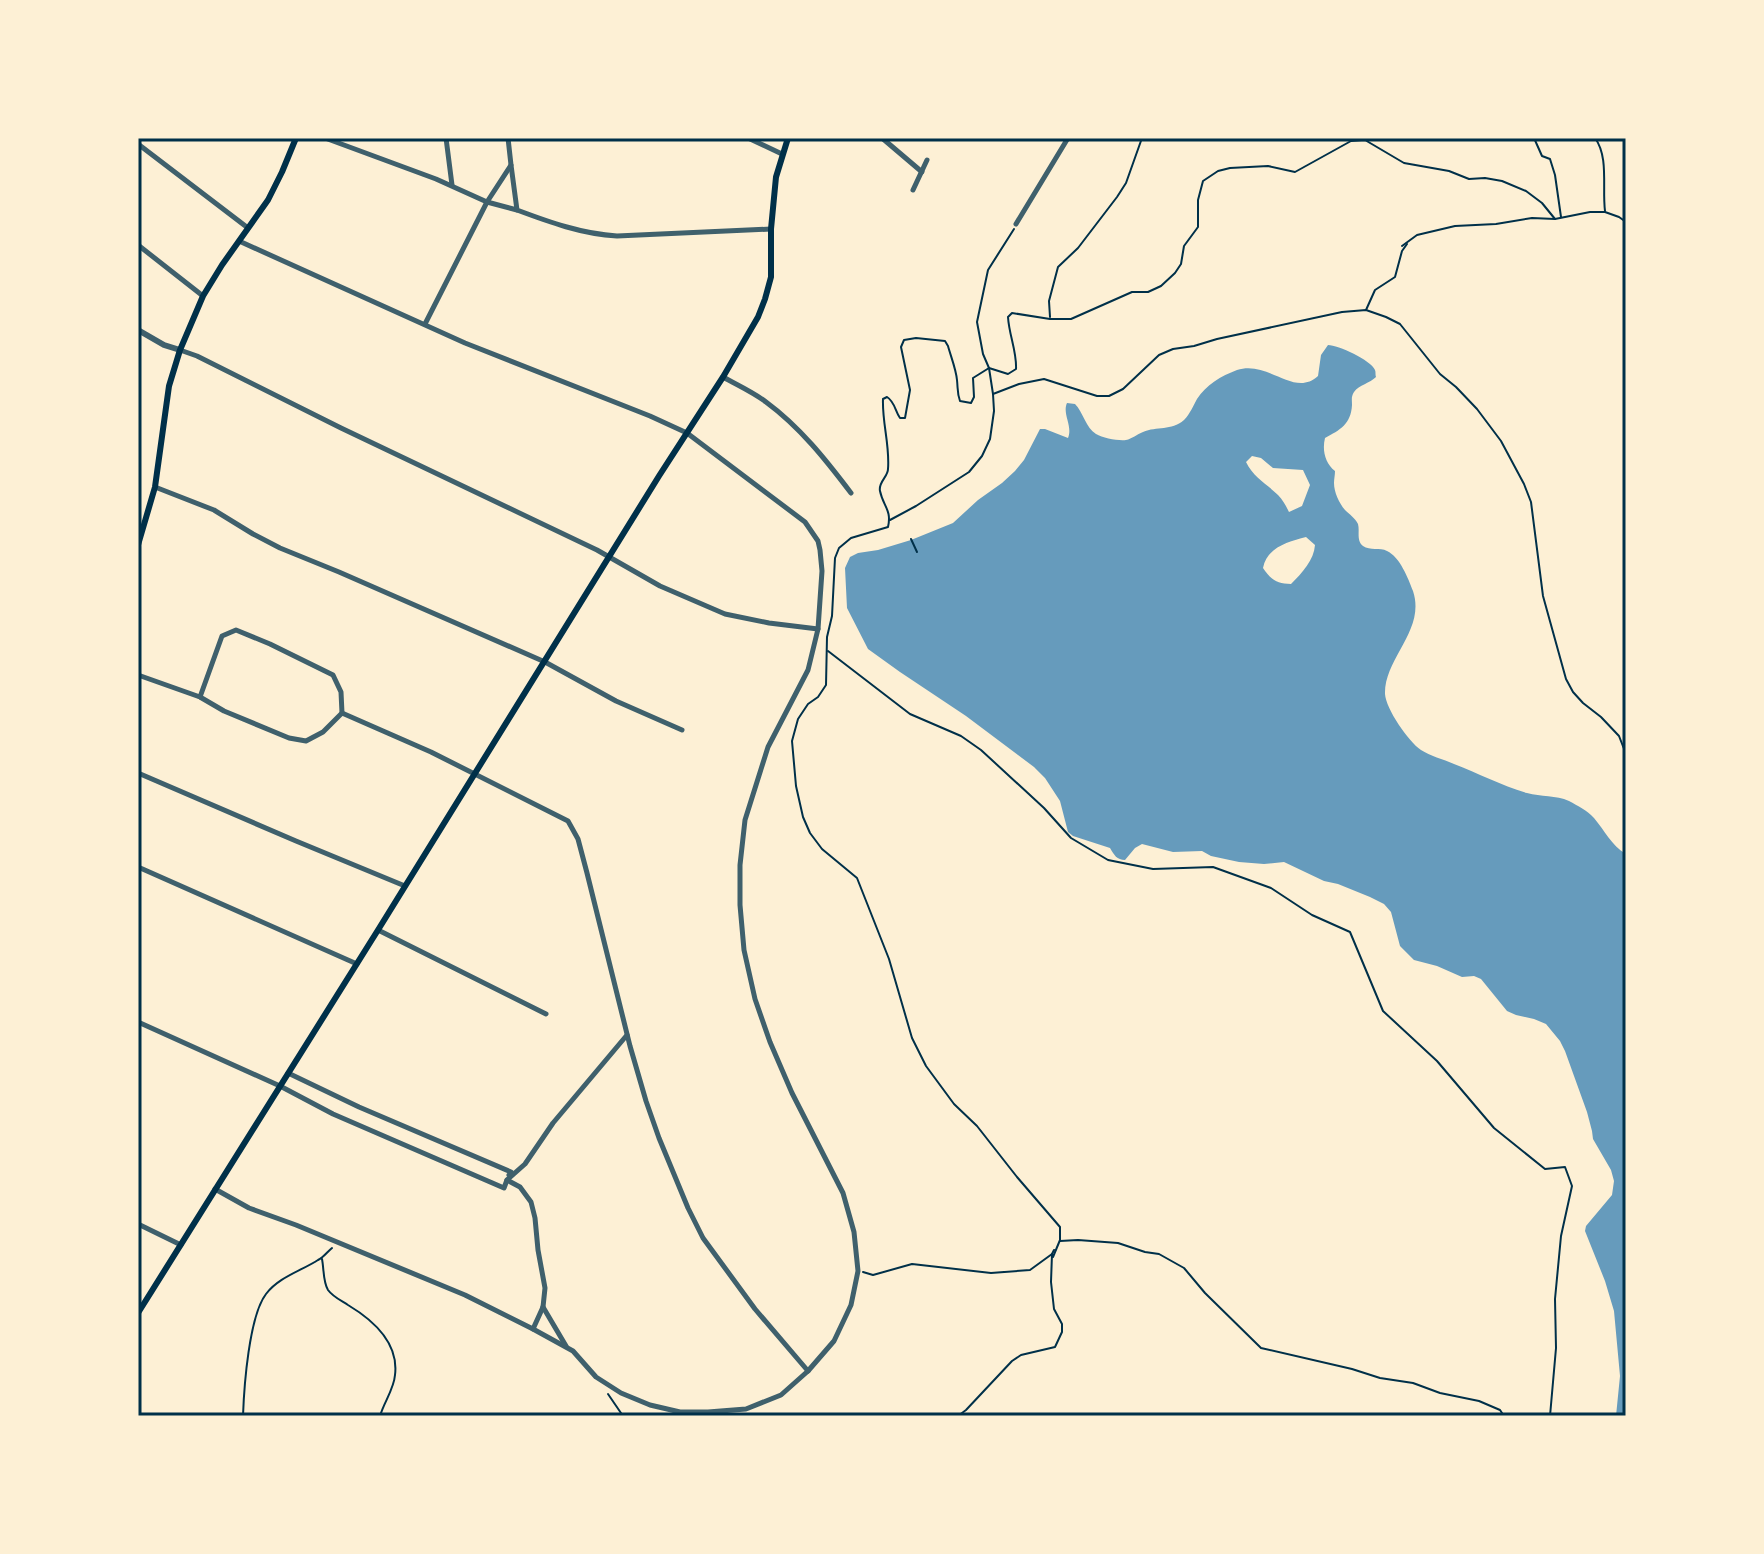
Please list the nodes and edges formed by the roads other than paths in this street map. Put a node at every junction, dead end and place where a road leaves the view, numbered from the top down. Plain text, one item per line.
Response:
1 (296, 138) edge
2 (325, 138) edge
3 (446, 138) edge
4 (508, 138) edge
5 (748, 138) edge
6 (788, 138) edge
7 (882, 138) edge
8 (1068, 138) edge
9 (138, 144) edge
10 (782, 154) junction
11 (927, 160) dead end
12 (511, 165) junction
13 (922, 172) junction
14 (452, 186) junction
15 (913, 190) dead end
16 (487, 202) junction
17 (517, 210) junction
18 (1016, 224) road end
19 (249, 229) junction
20 (771, 229) junction
21 (239, 241) junction
22 (138, 245) edge
23 (203, 296) junction
24 (425, 324) junction
25 (138, 330) edge
26 (180, 350) junction
27 (723, 377) junction
28 (687, 433) junction
29 (155, 487) junction
30 (851, 493) dead end
31 (138, 545) edge
32 (610, 557) junction
33 (818, 629) junction
34 (545, 662) junction
35 (138, 675) edge
36 (200, 697) junction
37 (342, 713) junction
38 (682, 730) dead end
39 (138, 773) edge
40 (474, 774) junction
41 (138, 867) edge
42 (405, 886) junction
43 (378, 930) junction
44 (357, 964) junction
45 (546, 1014) dead end
46 (138, 1022) edge
47 (627, 1034) junction
48 (288, 1073) junction
49 (280, 1086) junction
50 (507, 1180) junction
51 (215, 1189) junction
52 (138, 1224) edge
53 (181, 1245) junction
54 (543, 1307) junction
55 (138, 1313) edge
56 (533, 1329) junction
57 (566, 1347) junction
58 (808, 1371) junction

1 - 19 main road
2 - 14 street
3 - 14 street
4 - 12 street
5 - 10 street
6 - 10 main road
7 - 13 street
8 - 18 street
9 - 19 street
10 - 20 main road
11 - 13 street
12 - 16 street
12 - 17 street
13 - 15 street
14 - 16 street
16 - 17 street
16 - 24 street
17 - 20 street
19 - 21 main road
20 - 27 main road
21 - 23 main road
21 - 24 street
22 - 23 street
23 - 26 main road
24 - 28 street
25 - 26 street
26 - 29 main road
26 - 32 street
27 - 28 main road
27 - 30 street
28 - 32 main road
28 - 33 street
29 - 31 main road
29 - 34 street
32 - 33 street
32 - 34 main road
33 - 58 street
34 - 38 street
34 - 40 main road
35 - 36 street
36 - 37 street
36 - 37 street
37 - 40 street
39 - 42 street
40 - 42 main road
40 - 47 street
41 - 44 street
42 - 43 main road
43 - 44 main road
43 - 45 street
44 - 48 main road
46 - 49 street
47 - 50 street
47 - 58 street
48 - 49 main road
48 - 50 street
49 - 50 street
49 - 51 main road
50 - 54 street
51 - 53 main road
51 - 56 street
52 - 53 street
53 - 55 main road
54 - 56 street
54 - 57 street
56 - 57 street
57 - 58 street

